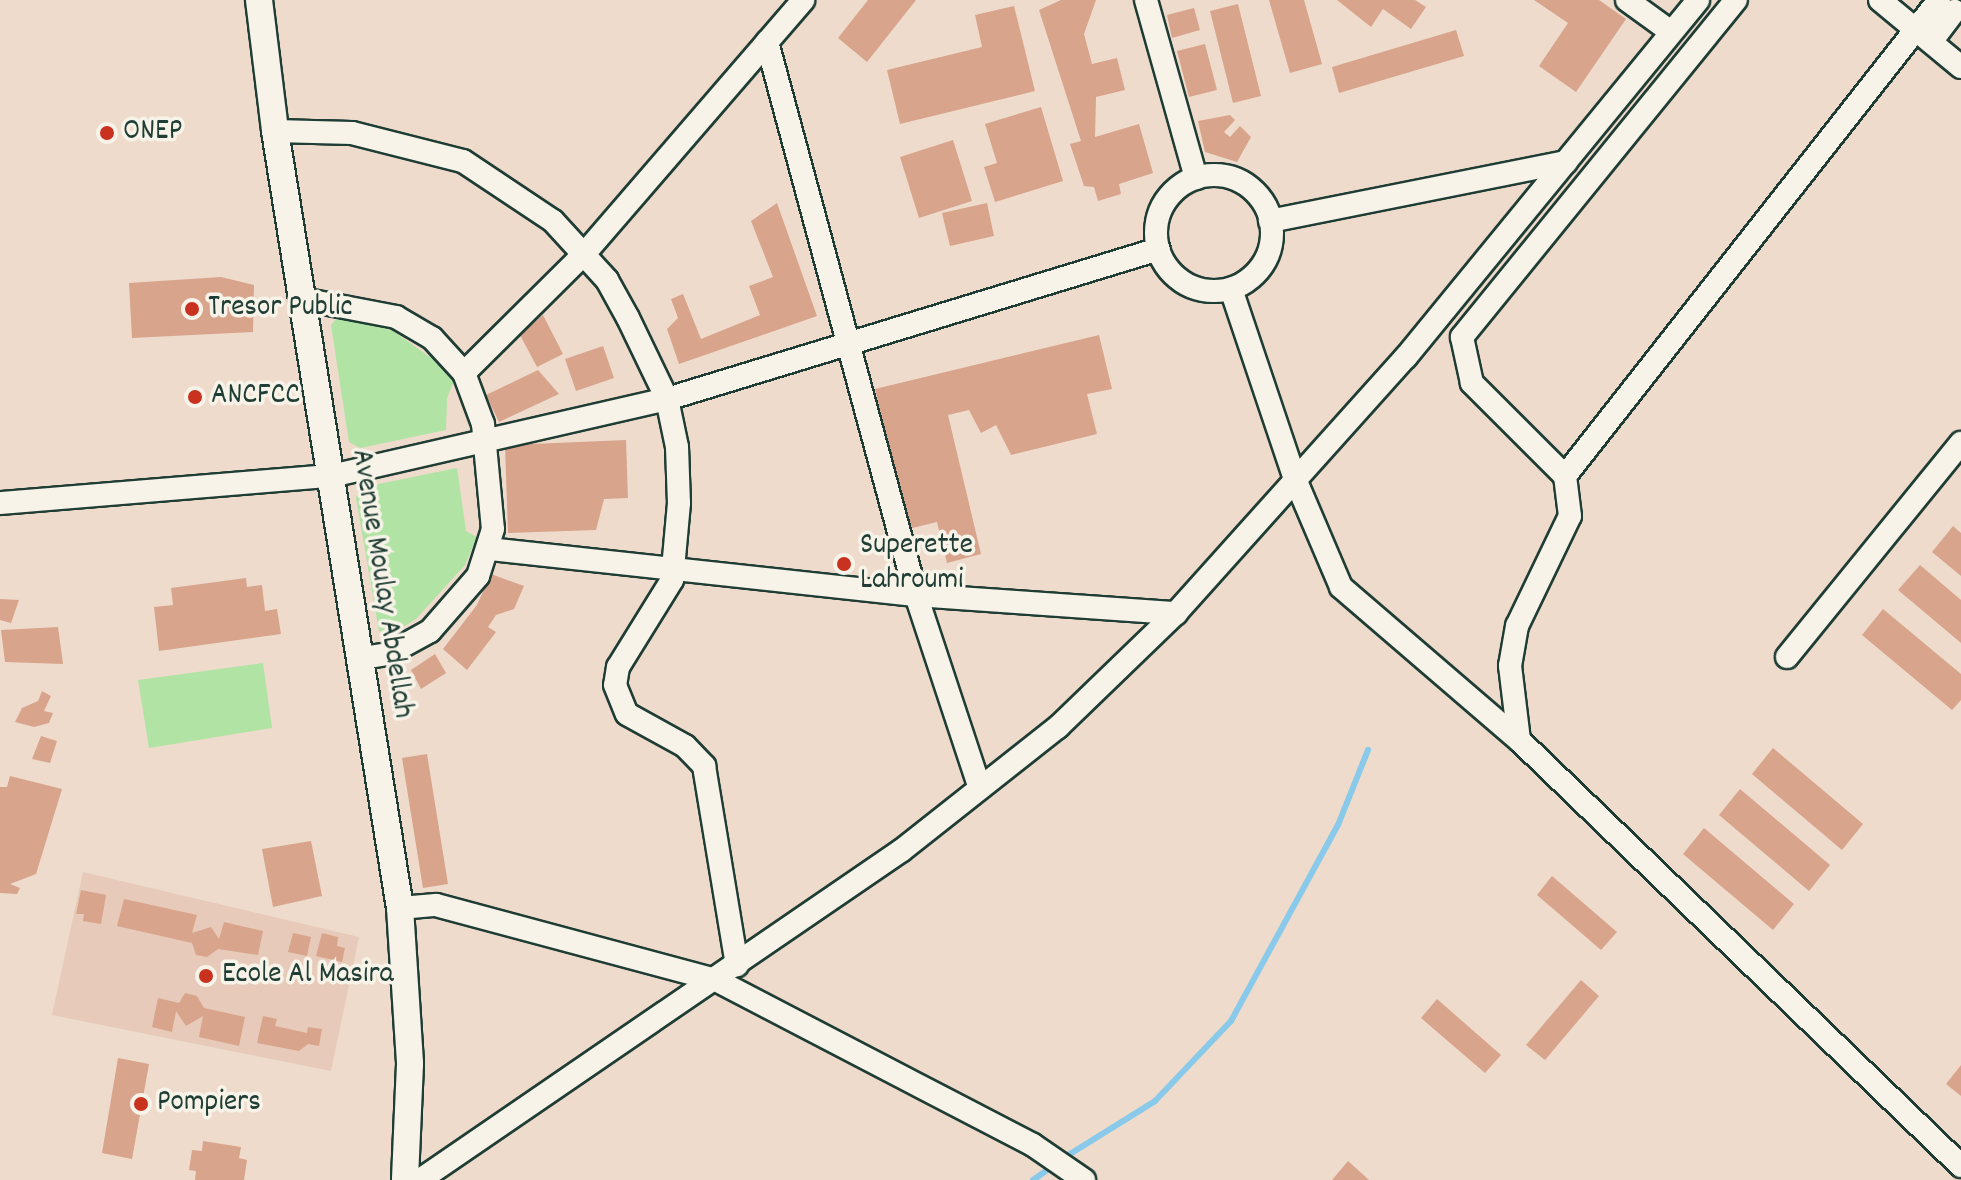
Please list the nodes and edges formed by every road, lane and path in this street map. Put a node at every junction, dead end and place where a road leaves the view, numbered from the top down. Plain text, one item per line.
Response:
1 (259, 0) edge
2 (803, 0) edge
3 (1146, 0) edge
4 (1627, 0) edge
5 (1698, 0) edge
6 (1736, 0) edge
7 (1880, 0) edge
8 (1949, 7) edge
9 (1671, 32) junction
10 (1923, 35) junction
11 (767, 42) junction
12 (1961, 67) edge
13 (275, 131) junction
14 (1566, 162) junction
15 (1196, 178) junction
16 (1270, 221) junction
17 (1159, 249) junction
18 (585, 253) junction
19 (1231, 289) junction
20 (302, 299) junction
21 (846, 344) junction
22 (464, 373) junction
23 (667, 399) junction
24 (485, 441) junction
25 (1961, 443) edge
26 (331, 476) junction
27 (1565, 476) junction
28 (1295, 479) junction
29 (0, 503) edge
30 (490, 549) junction
31 (675, 571) junction
32 (916, 595) junction
33 (1176, 613) junction
34 (1787, 657) dead end
35 (358, 659) junction
36 (1519, 740) junction
37 (980, 788) junction
38 (400, 908) junction
39 (737, 965) junction
40 (716, 980) junction
41 (1961, 1166) edge
42 (405, 1180) edge
43 (420, 1180) edge
44 (1084, 1180) edge

1 - 13 main road, Avenue Moulay Abdellah
2 - 11 street
3 - 15 street
4 - 9 street
5 - 9 street
6 - 27 street
7 - 10 street
8 - 10 street
9 - 14 street
10 - 12 street
10 - 27 street
11 - 18 street
11 - 21 street
13 - 18 street
13 - 20 main road, Avenue Moulay Abdellah
14 - 16 street
14 - 28 street
15 - 16 street
15 - 17 street
16 - 19 street
17 - 19 street
17 - 21 street
18 - 22 street
18 - 23 street
19 - 28 street
20 - 22 street
20 - 26 main road, Avenue Moulay Abdellah
21 - 23 street
21 - 32 street
22 - 24 street
23 - 24 street
23 - 31 street
24 - 26 street
24 - 30 street
25 - 34 street
26 - 29 street
26 - 35 main road, Avenue Moulay Abdellah
27 - 36 street
28 - 33 street
28 - 36 street
30 - 31 street
30 - 35 street
31 - 32 street
31 - 39 street
32 - 33 street
32 - 37 street
33 - 37 street
35 - 38 main road, Avenue Moulay Abdellah
36 - 41 street
37 - 39 street
38 - 40 street
38 - 42 main road, Avenue Moulay Abdellah
39 - 40 street
40 - 43 street
40 - 44 street

